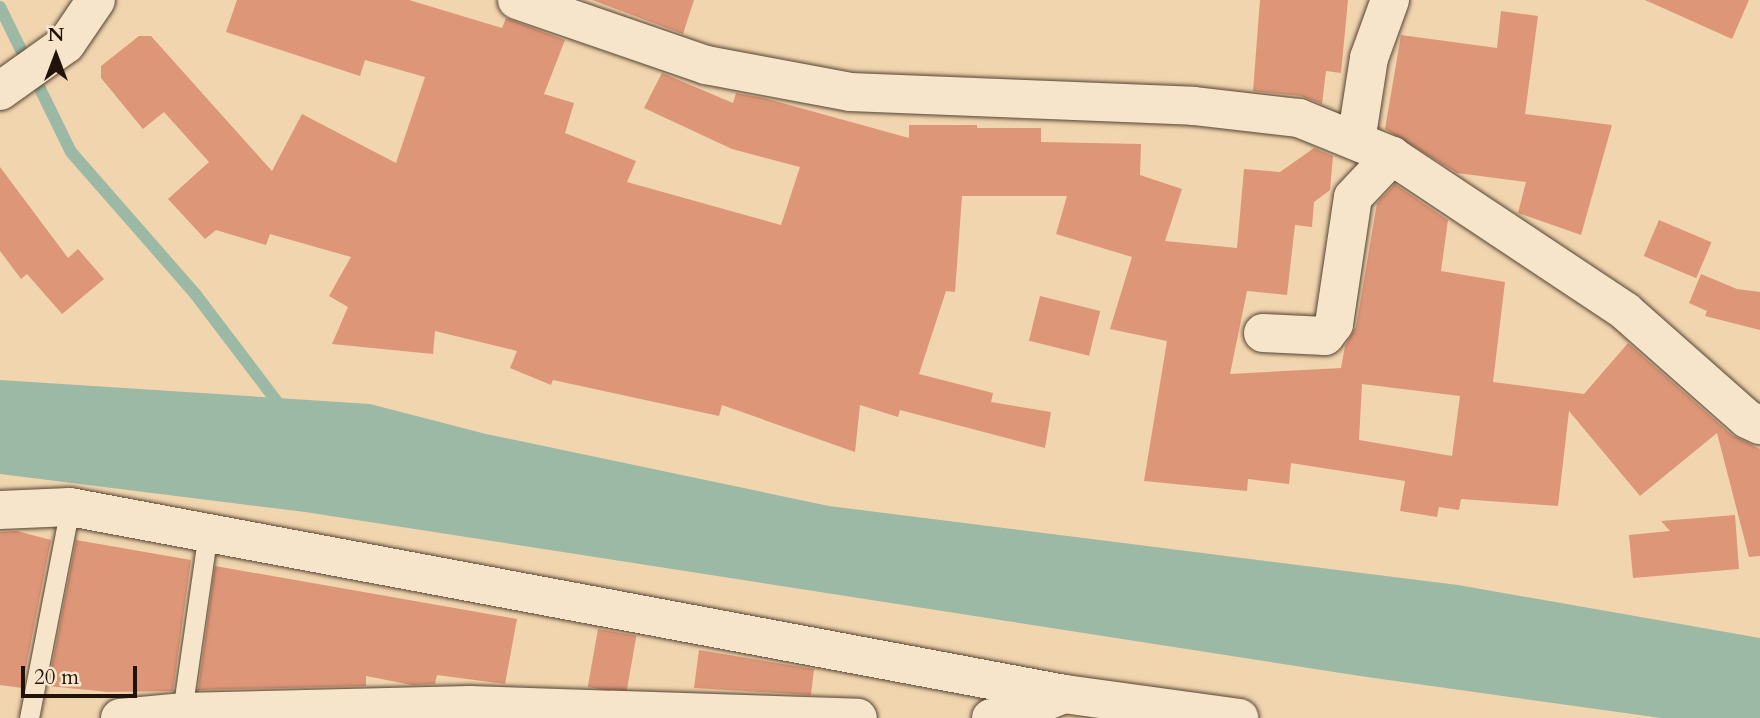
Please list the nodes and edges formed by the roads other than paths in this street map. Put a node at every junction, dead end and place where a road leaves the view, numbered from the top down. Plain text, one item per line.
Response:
1 (96, 0) edge
2 (517, 0) edge
3 (1390, 0) edge
4 (0, 91) edge
5 (1356, 141) junction
6 (1392, 156) junction
7 (1263, 332) dead end
8 (1760, 425) edge
9 (70, 507) junction
10 (0, 510) edge
11 (208, 531) junction
12 (1064, 694) junction
13 (1128, 710) edge
14 (181, 712) junction
15 (29, 718) edge
16 (120, 718) edge
17 (858, 718) edge
18 (991, 718) edge
19 (1239, 718) edge

1 - 4 street
2 - 5 street
3 - 5 street
5 - 6 street
6 - 7 street
6 - 8 street
9 - 10 street
9 - 11 street
9 - 15 lane
11 - 12 street
11 - 14 lane
12 - 13 street
12 - 18 street
13 - 19 street
14 - 16 street
14 - 17 street

